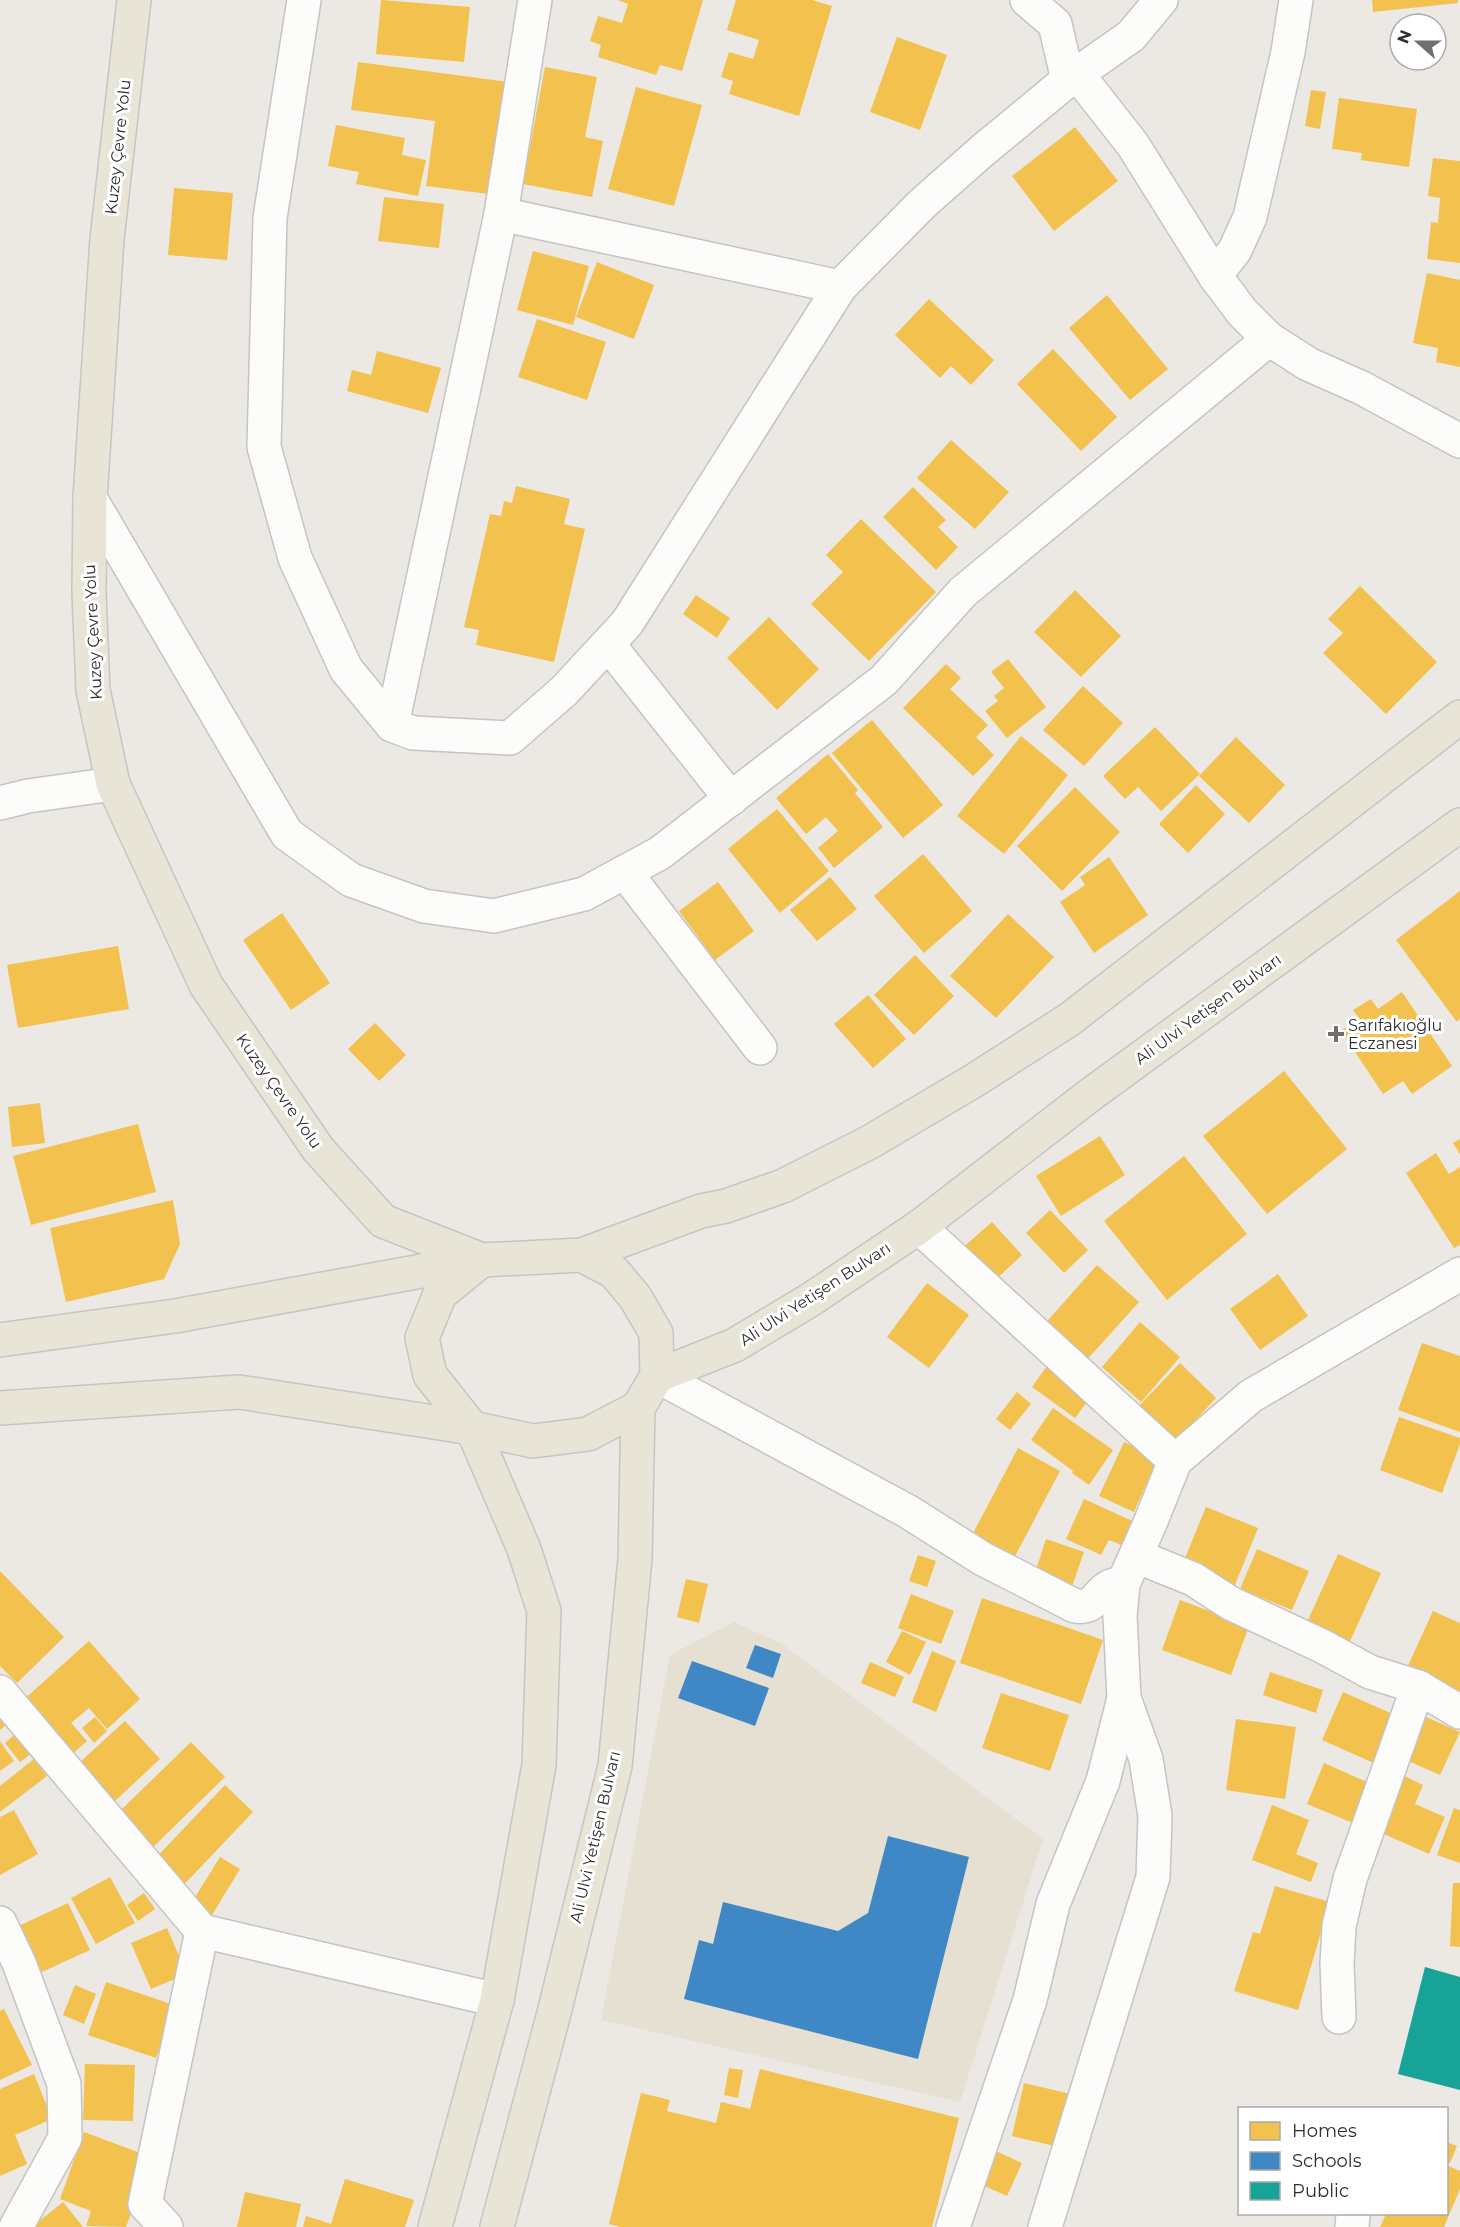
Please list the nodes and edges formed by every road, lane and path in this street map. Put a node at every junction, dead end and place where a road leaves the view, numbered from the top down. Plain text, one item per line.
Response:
1 (134, 0) edge
2 (304, 0) edge
3 (535, 0) edge
4 (1027, 0) edge
5 (1161, 0) edge
6 (1296, 0) edge
7 (1068, 80) junction
8 (501, 214) junction
9 (1215, 276) junction
10 (840, 287) junction
11 (1269, 339) junction
12 (1460, 441) edge
13 (90, 498) junction
14 (608, 644) junction
15 (1460, 717) edge
16 (392, 725) junction
17 (113, 784) junction
18 (731, 799) junction
19 (0, 803) edge
20 (1460, 825) edge
21 (625, 872) junction
22 (760, 1048) dead end
23 (919, 1227) junction
24 (582, 1255) junction
25 (482, 1260) junction
26 (1460, 1274) edge
27 (0, 1340) edge
28 (657, 1376) junction
29 (0, 1408) edge
30 (638, 1408) junction
31 (472, 1428) junction
32 (1175, 1461) junction
33 (1129, 1570) junction
34 (1418, 1687) junction
35 (0, 1692) edge
36 (1124, 1698) junction
37 (1460, 1712) edge
38 (0, 1923) edge
39 (202, 1931) junction
40 (497, 2000) junction
41 (1339, 2017) dead end
42 (16, 2227) edge
43 (166, 2227) edge
44 (435, 2227) edge
45 (497, 2227) edge
46 (954, 2227) edge
47 (1046, 2227) edge

1 - 13 main road, Kuzey Çevre Yolu
2 - 16 street
3 - 8 street
4 - 7 street
5 - 7 street
6 - 9 street
7 - 9 street
7 - 10 street
8 - 10 street
8 - 16 street
9 - 11 street
10 - 14 street
11 - 12 street
11 - 18 street
13 - 17 main road, Kuzey Çevre Yolu
13 - 21 street
14 - 16 street
14 - 18 street
15 - 24 main road
17 - 19 street
17 - 25 main road, Kuzey Çevre Yolu
18 - 21 street
20 - 23 main road, Ali Ulvi Yetişen Bulvarı
21 - 22 street
23 - 28 main road, Ali Ulvi Yetişen Bulvarı
23 - 32 street
24 - 25 main road
24 - 28 main road
25 - 27 main road
25 - 31 main road
26 - 32 street
28 - 30 main road, Ali Ulvi Yetişen Bulvarı
28 - 33 street
29 - 31 main road
30 - 31 main road
30 - 45 main road, Ali Ulvi Yetişen Bulvarı
31 - 40 main road
32 - 33 street
33 - 34 street
33 - 36 street
34 - 37 street
34 - 41 street
35 - 39 street
36 - 46 street
36 - 47 street
38 - 42 street
39 - 40 street
39 - 43 street
40 - 44 main road

